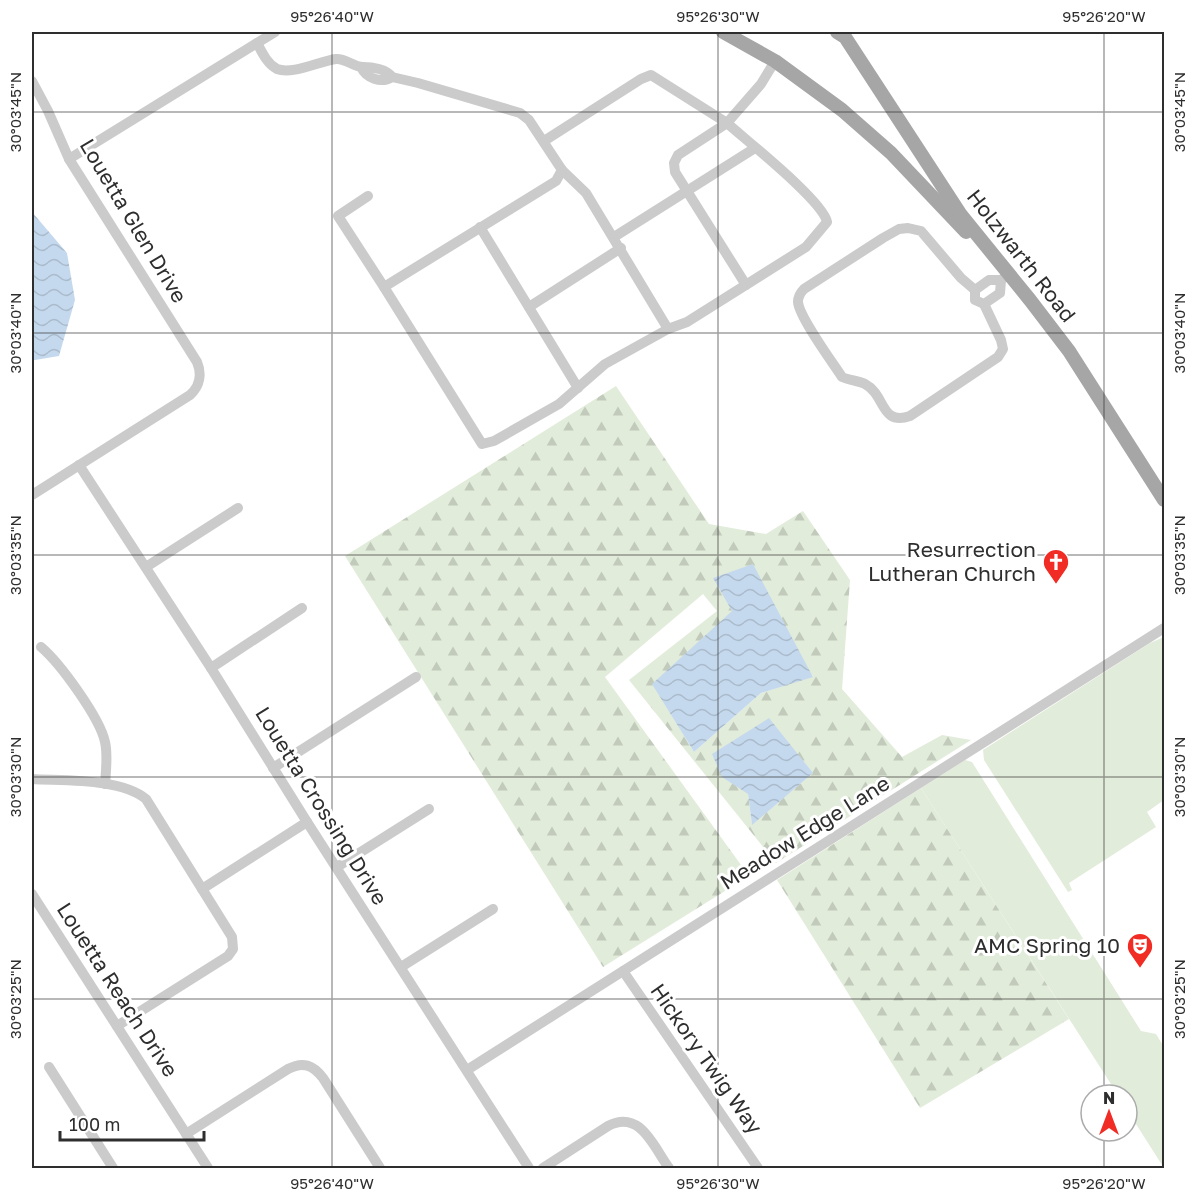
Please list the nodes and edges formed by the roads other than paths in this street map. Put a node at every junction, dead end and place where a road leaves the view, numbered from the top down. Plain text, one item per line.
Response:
1 (275, 32) edge
2 (723, 32) edge
3 (842, 33) edge
4 (257, 43) junction
5 (775, 61) junction
6 (32, 81) edge
7 (727, 123) junction
8 (544, 141) junction
9 (755, 148) junction
10 (69, 159) junction
11 (562, 170) junction
12 (687, 191) junction
13 (368, 196) dead end
14 (480, 228) junction
15 (614, 237) junction
16 (621, 248) junction
17 (989, 250) junction
18 (1005, 277) junction
19 (747, 285) junction
20 (384, 287) junction
21 (975, 290) junction
22 (984, 304) junction
23 (529, 307) junction
24 (668, 329) junction
25 (579, 388) junction
26 (79, 465) junction
27 (32, 495) edge
28 (1164, 500) edge
29 (238, 508) dead end
30 (146, 567) junction
31 (302, 608) dead end
32 (1164, 628) edge
33 (41, 647) dead end
34 (211, 668) junction
35 (416, 677) dead end
36 (273, 768) junction
37 (32, 779) edge
38 (105, 784) junction
39 (429, 809) dead end
40 (307, 822) junction
41 (337, 867) junction
42 (202, 889) junction
43 (32, 894) edge
44 (493, 909) dead end
45 (401, 967) junction
46 (622, 971) junction
47 (117, 1026) junction
48 (49, 1067) dead end
49 (467, 1070) junction
50 (186, 1134) junction
51 (376, 1167) edge
52 (113, 1168) edge
53 (208, 1168) edge
54 (529, 1168) edge
55 (543, 1168) edge
56 (669, 1168) edge
57 (758, 1168) edge

1 - 4 street
2 - 5 main road
3 - 17 main road, Holzwarth Road
4 - 8 street
4 - 10 street
5 - 7 street
5 - 17 main road
6 - 10 street, Louetta Glen Drive
7 - 8 street
7 - 9 street
7 - 12 street
8 - 11 street
9 - 12 street
9 - 19 street
10 - 26 street, Louetta Glen Drive
11 - 14 street
11 - 15 street
12 - 15 street
12 - 19 street
13 - 20 street
14 - 20 street
14 - 23 street
15 - 16 street
16 - 23 street
16 - 24 street
17 - 18 main road, Holzwarth Road
18 - 21 street
18 - 22 street
18 - 28 main road, Holzwarth Road
19 - 24 street
20 - 25 street
21 - 22 street
21 - 22 street
23 - 25 street
24 - 25 street
26 - 27 street
26 - 30 street, Louetta Crossing Drive
29 - 30 street
30 - 34 street, Louetta Crossing Drive
31 - 34 street
32 - 46 street, Meadow Edge Lane
33 - 38 street
34 - 36 street, Louetta Crossing Drive
35 - 36 street
36 - 40 street, Louetta Crossing Drive
37 - 38 street
38 - 42 street
39 - 41 street
40 - 41 street, Louetta Crossing Drive
40 - 42 street
41 - 45 street, Louetta Crossing Drive
42 - 47 street
43 - 47 street, Louetta Reach Drive
44 - 45 street
45 - 49 street, Louetta Crossing Drive
46 - 49 street, Meadow Edge Lane
46 - 57 street, Hickory Twig Way
47 - 50 street, Louetta Reach Drive
48 - 52 street
49 - 54 street, Louetta Crossing Drive
50 - 51 street
50 - 53 street, Louetta Reach Drive
55 - 56 street

